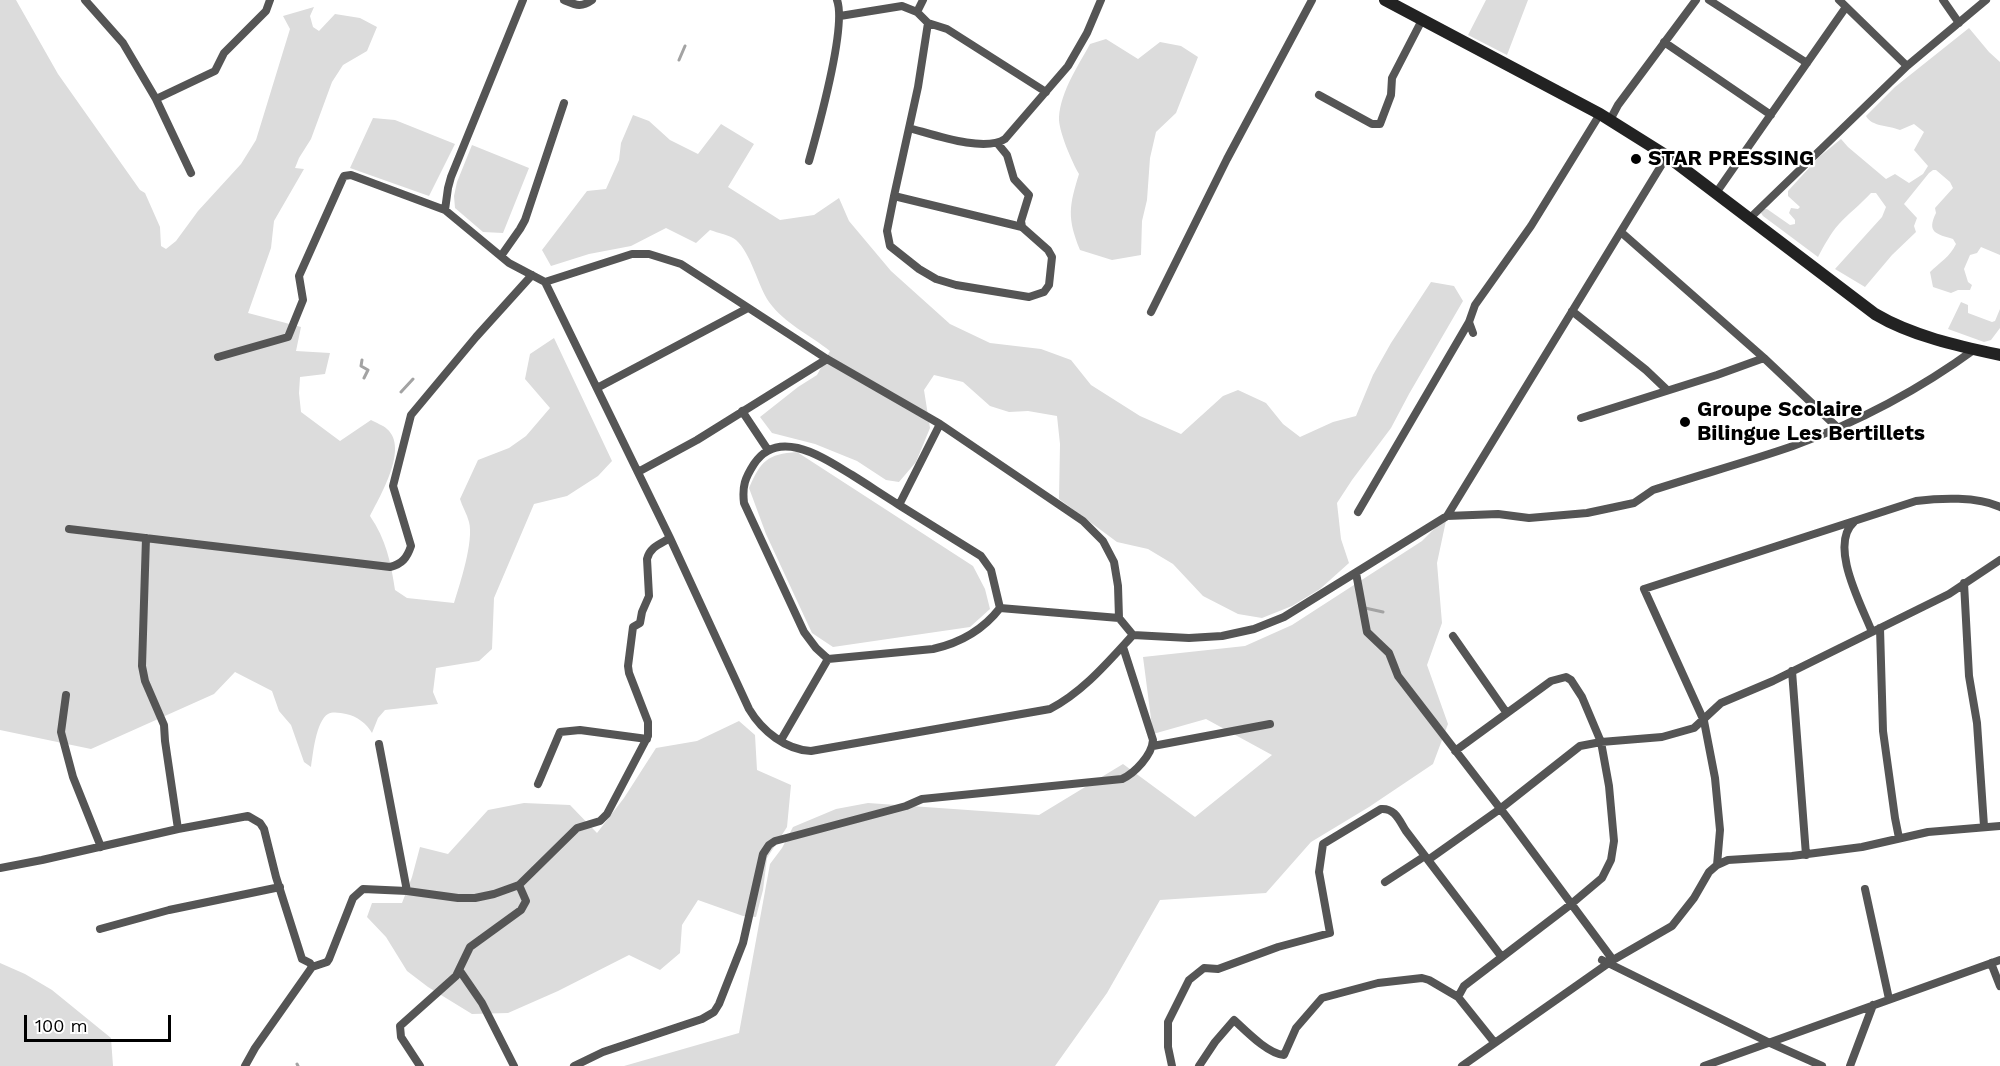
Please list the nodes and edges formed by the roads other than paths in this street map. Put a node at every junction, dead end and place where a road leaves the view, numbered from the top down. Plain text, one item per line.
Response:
1 (85, 0) edge
2 (270, 0) edge
3 (524, 0) edge
4 (564, 0) edge
5 (592, 0) edge
6 (837, 0) edge
7 (923, 0) edge
8 (1101, 0) edge
9 (1312, 0) edge
10 (1385, 0) edge
11 (1696, 0) edge
12 (1709, 0) edge
13 (1839, 0) edge
14 (1943, 0) edge
15 (1986, 0) edge
16 (1405, 5) edge
17 (1846, 7) junction
18 (917, 12) junction
19 (840, 16) junction
20 (1422, 20) junction
21 (928, 23) junction
22 (1959, 23) junction
23 (1664, 42) junction
24 (1807, 63) junction
25 (1907, 66) junction
26 (1046, 92) junction
27 (1319, 95) dead end
28 (156, 99) junction
29 (564, 103) dead end
30 (1771, 115) junction
31 (1605, 117) junction
32 (909, 128) junction
33 (998, 144) junction
34 (1667, 156) junction
35 (810, 161) dead end
36 (191, 173) dead end
37 (1716, 193) junction
38 (894, 196) junction
39 (445, 210) junction
40 (1750, 218) junction
41 (1022, 227) junction
42 (1622, 233) junction
43 (501, 256) junction
44 (532, 275) junction
45 (545, 282) junction
46 (748, 308) junction
47 (1572, 311) junction
48 (1151, 312) dead end
49 (1469, 322) junction
50 (1473, 333) dead end
51 (1975, 349) junction
52 (2000, 355) edge
53 (218, 357) dead end
54 (1764, 358) junction
55 (827, 359) junction
56 (597, 388) junction
57 (1668, 390) junction
58 (742, 411) junction
59 (1581, 418) dead end
60 (940, 424) junction
61 (1838, 428) junction
62 (768, 450) junction
63 (638, 472) junction
64 (899, 505) junction
65 (2000, 507) edge
66 (1358, 512) dead end
67 (1447, 516) junction
68 (1857, 520) junction
69 (69, 529) dead end
70 (146, 538) junction
71 (670, 538) junction
72 (2000, 560) edge
73 (1356, 573) junction
74 (1964, 583) junction
75 (1000, 608) junction
76 (1119, 618) junction
77 (1876, 630) junction
78 (1133, 635) junction
79 (1452, 636) dead end
80 (1123, 647) junction
81 (828, 660) junction
82 (1792, 671) junction
83 (66, 695) dead end
84 (1506, 712) junction
85 (1704, 721) junction
86 (1270, 724) dead end
87 (647, 739) junction
88 (781, 740) junction
89 (1601, 742) junction
90 (379, 744) dead end
91 (1153, 746) junction
92 (1455, 751) junction
93 (538, 784) dead end
94 (1500, 808) junction
95 (1984, 826) junction
96 (2000, 826) edge
97 (178, 829) junction
98 (1899, 838) junction
99 (101, 846) junction
100 (1806, 855) junction
101 (1426, 858) junction
102 (1717, 865) junction
103 (0, 868) edge
104 (1385, 882) dead end
105 (519, 885) junction
106 (280, 887) junction
107 (1865, 889) dead end
108 (407, 891) junction
109 (1570, 905) junction
110 (99, 929) dead end
111 (1501, 956) junction
112 (1608, 961) junction
113 (1996, 961) edge
114 (312, 967) junction
115 (460, 971) junction
116 (2000, 986) edge
117 (1458, 998) junction
118 (1889, 999) junction
119 (1873, 1005) junction
120 (1494, 1042) junction
121 (1768, 1042) junction
122 (245, 1066) edge
123 (420, 1066) edge
124 (513, 1066) edge
125 (574, 1066) edge
126 (1172, 1066) edge
127 (1199, 1066) edge
128 (1462, 1066) edge
129 (1704, 1066) edge
130 (1822, 1066) edge
131 (1850, 1066) edge

1 - 28 street
2 - 28 street
3 - 39 street
4 - 5 street
6 - 19 street
7 - 18 street
8 - 26 street
9 - 48 street
10 - 16 main road
11 - 23 street
12 - 24 street
13 - 17 street
14 - 22 street
15 - 22 street
16 - 20 main road
17 - 24 street
17 - 25 street
18 - 19 street
18 - 21 street
19 - 35 street
20 - 27 street
20 - 31 main road
21 - 26 street
21 - 32 street
22 - 25 street
23 - 30 street
23 - 31 street
24 - 30 street
25 - 40 street
26 - 33 street
28 - 36 street
29 - 43 street
30 - 37 street
31 - 34 main road
31 - 49 street
32 - 33 street
32 - 38 street
33 - 41 street
34 - 37 main road
34 - 42 street
37 - 40 main road
38 - 41 street
38 - 41 street
39 - 43 street
39 - 53 street
40 - 51 main road
42 - 47 street
42 - 54 street
43 - 44 street
44 - 45 street
44 - 70 street
45 - 46 street
45 - 56 street
46 - 55 street
46 - 56 street
47 - 57 street
47 - 67 street
49 - 50 street
49 - 66 street
51 - 52 main road
51 - 61 street
54 - 57 street
54 - 61 street
55 - 58 street
55 - 60 street
56 - 63 street
57 - 59 street
58 - 62 street
58 - 63 street
60 - 64 street
60 - 76 street
61 - 67 street
62 - 64 street
62 - 81 street
63 - 71 street
64 - 75 street
65 - 68 street
67 - 73 street
68 - 77 street
68 - 85 street
69 - 70 street
70 - 97 street
71 - 87 street
71 - 88 street
72 - 74 street
73 - 78 street
73 - 92 street
74 - 77 street
74 - 95 street
75 - 76 street
75 - 81 street
76 - 78 street
77 - 82 street
77 - 98 street
78 - 80 street
79 - 84 street
80 - 88 street
80 - 91 street
81 - 88 street
82 - 85 street
82 - 100 street
83 - 99 street
84 - 89 street
84 - 92 street
85 - 89 street
85 - 102 street
86 - 91 street
87 - 93 street
87 - 105 street
89 - 94 street
89 - 109 street
90 - 108 street
91 - 125 street
92 - 94 street
94 - 101 street
94 - 109 street
95 - 96 street
95 - 98 street
97 - 99 street
97 - 106 street
98 - 100 street
99 - 103 street
100 - 102 street
101 - 104 street
101 - 111 street
101 - 126 street
102 - 112 street
105 - 108 street
105 - 115 street
106 - 110 street
106 - 114 street
107 - 118 street
108 - 114 street
109 - 111 street
109 - 112 street
111 - 117 street
112 - 120 street
112 - 121 street
113 - 116 street
113 - 118 street
114 - 122 street
115 - 123 street
115 - 124 street
117 - 120 street
117 - 127 street
118 - 119 street
119 - 121 street
119 - 131 street
120 - 128 street
121 - 129 street
121 - 130 street

